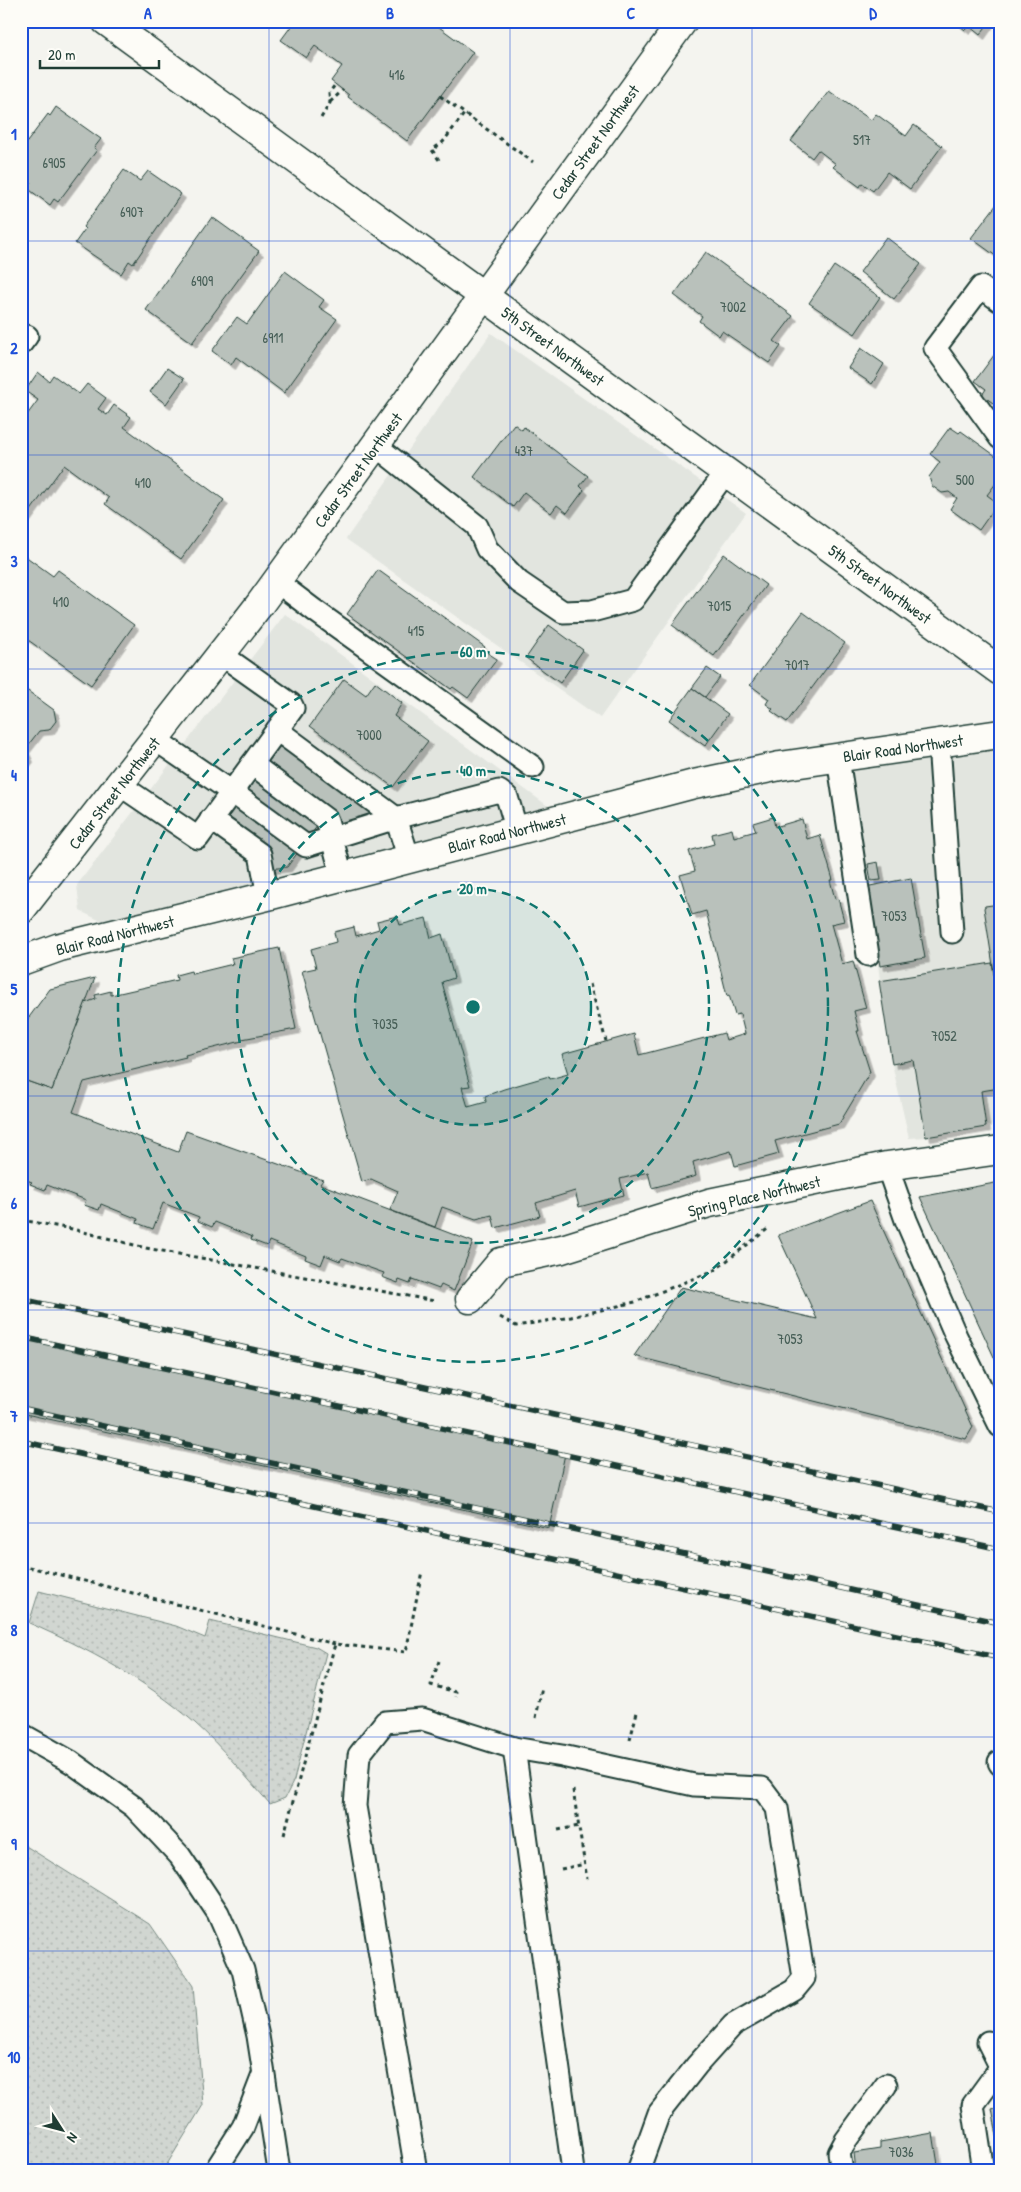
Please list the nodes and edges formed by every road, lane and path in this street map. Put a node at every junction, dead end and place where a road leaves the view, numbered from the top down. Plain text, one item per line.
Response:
1 (106, 21) edge
2 (683, 21) edge
3 (335, 85) dead end
4 (343, 90) dead end
5 (440, 96) dead end
6 (330, 103) junction
7 (464, 114) junction
8 (321, 118) dead end
9 (439, 160) dead end
10 (533, 162) dead end
11 (483, 296) junction
12 (1000, 301) edge
13 (1000, 438) edge
14 (375, 445) junction
15 (726, 472) junction
16 (277, 582) junction
17 (222, 655) junction
18 (1000, 671) edge
19 (277, 730) junction
20 (1000, 734) edge
21 (156, 740) junction
22 (939, 743) junction
23 (838, 758) junction
24 (252, 764) junction
25 (532, 767) dead end
26 (120, 785) junction
27 (232, 792) junction
28 (396, 818) junction
29 (211, 819) junction
30 (517, 831) junction
31 (332, 839) junction
32 (409, 859) junction
33 (342, 876) junction
34 (268, 896) junction
35 (21, 910) edge
36 (952, 932) dead end
37 (868, 955) dead end
38 (21, 962) edge
39 (590, 984) dead end
40 (606, 1041) dead end
41 (1000, 1150) edge
42 (887, 1166) junction
43 (21, 1220) edge
44 (773, 1225) dead end
45 (470, 1299) junction
46 (1000, 1426) edge
47 (21, 1565) edge
48 (422, 1571) dead end
49 (335, 1644) junction
50 (542, 1688) dead end
51 (536, 1718) dead end
52 (21, 1734) edge
53 (514, 1748) junction
54 (572, 1781) dead end
55 (579, 1826) junction
56 (569, 1828) dead end
57 (284, 1834) dead end
58 (585, 1864) junction
59 (577, 1866) dead end
60 (587, 1879) dead end
61 (988, 2042) dead end
62 (1000, 2067) edge
63 (264, 2072) junction
64 (886, 2085) dead end
65 (216, 2171) edge
66 (280, 2171) edge
67 (416, 2171) edge
68 (573, 2171) edge
69 (638, 2171) edge
70 (842, 2171) edge
71 (983, 2171) edge

1 - 11 street, 5th Street Northwest
2 - 11 street, Cedar Street Northwest
3 - 6 path
4 - 6 path
5 - 7 path
6 - 8 path
7 - 9 path
7 - 10 path
11 - 14 street, Cedar Street Northwest
11 - 15 street, 5th Street Northwest
12 - 13 lane
14 - 15 lane
14 - 16 street, Cedar Street Northwest
15 - 18 street, 5th Street Northwest
16 - 17 street, Cedar Street Northwest
16 - 25 lane
17 - 19 lane
17 - 21 street, Cedar Street Northwest
19 - 24 lane
19 - 28 lane
20 - 22 street, Blair Road Northwest
21 - 26 street, Cedar Street Northwest
21 - 27 lane
22 - 23 street, Blair Road Northwest
22 - 36 lane
23 - 30 street, Blair Road Northwest
23 - 37 lane
24 - 27 lane
24 - 31 lane
26 - 29 lane
26 - 35 street, Cedar Street Northwest
27 - 29 lane
27 - 31 lane
28 - 30 lane
28 - 31 lane
28 - 32 lane
29 - 34 lane
30 - 32 street, Blair Road Northwest
31 - 33 lane
32 - 33 street, Blair Road Northwest
33 - 34 street, Blair Road Northwest
34 - 38 street, Blair Road Northwest
39 - 40 path
41 - 42 street, Spring Place Northwest
42 - 45 street, Spring Place Northwest
42 - 46 lane
43 - 45 path
44 - 45 path
47 - 49 path
48 - 49 path
49 - 57 path
50 - 51 path
52 - 63 lane
53 - 67 lane
53 - 68 lane
53 - 69 lane
54 - 55 path
55 - 56 path
55 - 58 path
58 - 59 path
58 - 60 path
61 - 62 lane
62 - 71 lane
63 - 65 lane
63 - 66 lane
64 - 70 lane

